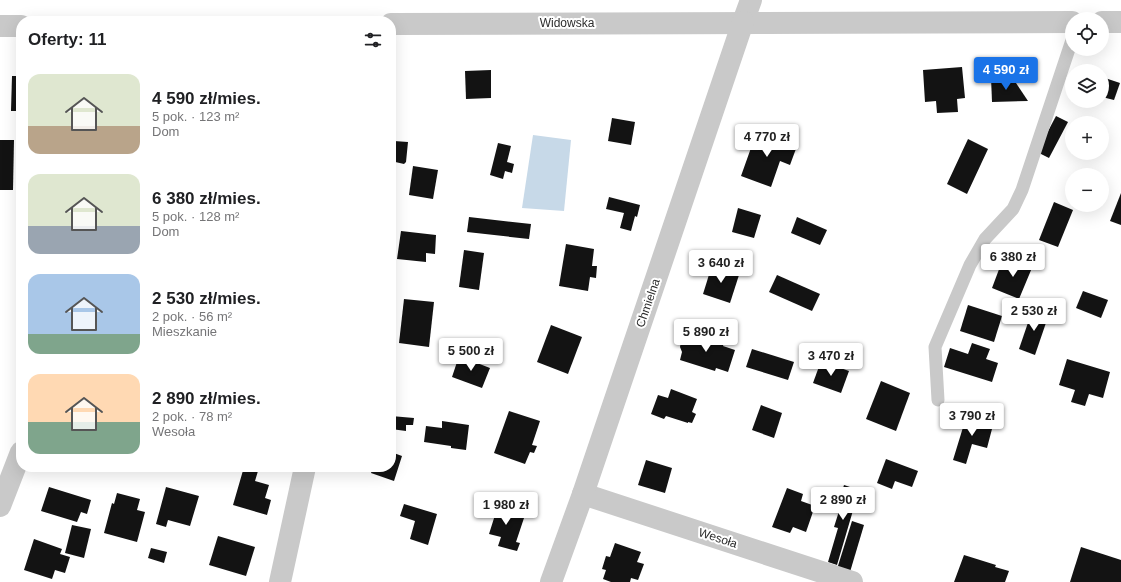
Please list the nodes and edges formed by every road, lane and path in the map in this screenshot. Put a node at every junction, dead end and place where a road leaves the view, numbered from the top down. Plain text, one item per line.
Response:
1 (751, 0) edge
2 (743, 22) junction
3 (1065, 22) edge
4 (1109, 22) edge
5 (1121, 22) edge
6 (396, 24) edge
7 (0, 26) edge
8 (16, 26) edge
9 (1067, 56) edge
10 (938, 400) dead end
11 (16, 465) edge
12 (303, 472) edge
13 (583, 494) junction
14 (0, 506) edge
15 (280, 582) edge
16 (551, 582) edge
17 (852, 582) edge

1 - 2 street, Chmielna
2 - 3 street, Widowska
2 - 6 street, Widowska
2 - 13 street, Chmielna
4 - 5 street
7 - 8 street
9 - 10 lane
11 - 14 street
12 - 15 street
13 - 16 street, Chmielna
13 - 17 street, Wesoła

